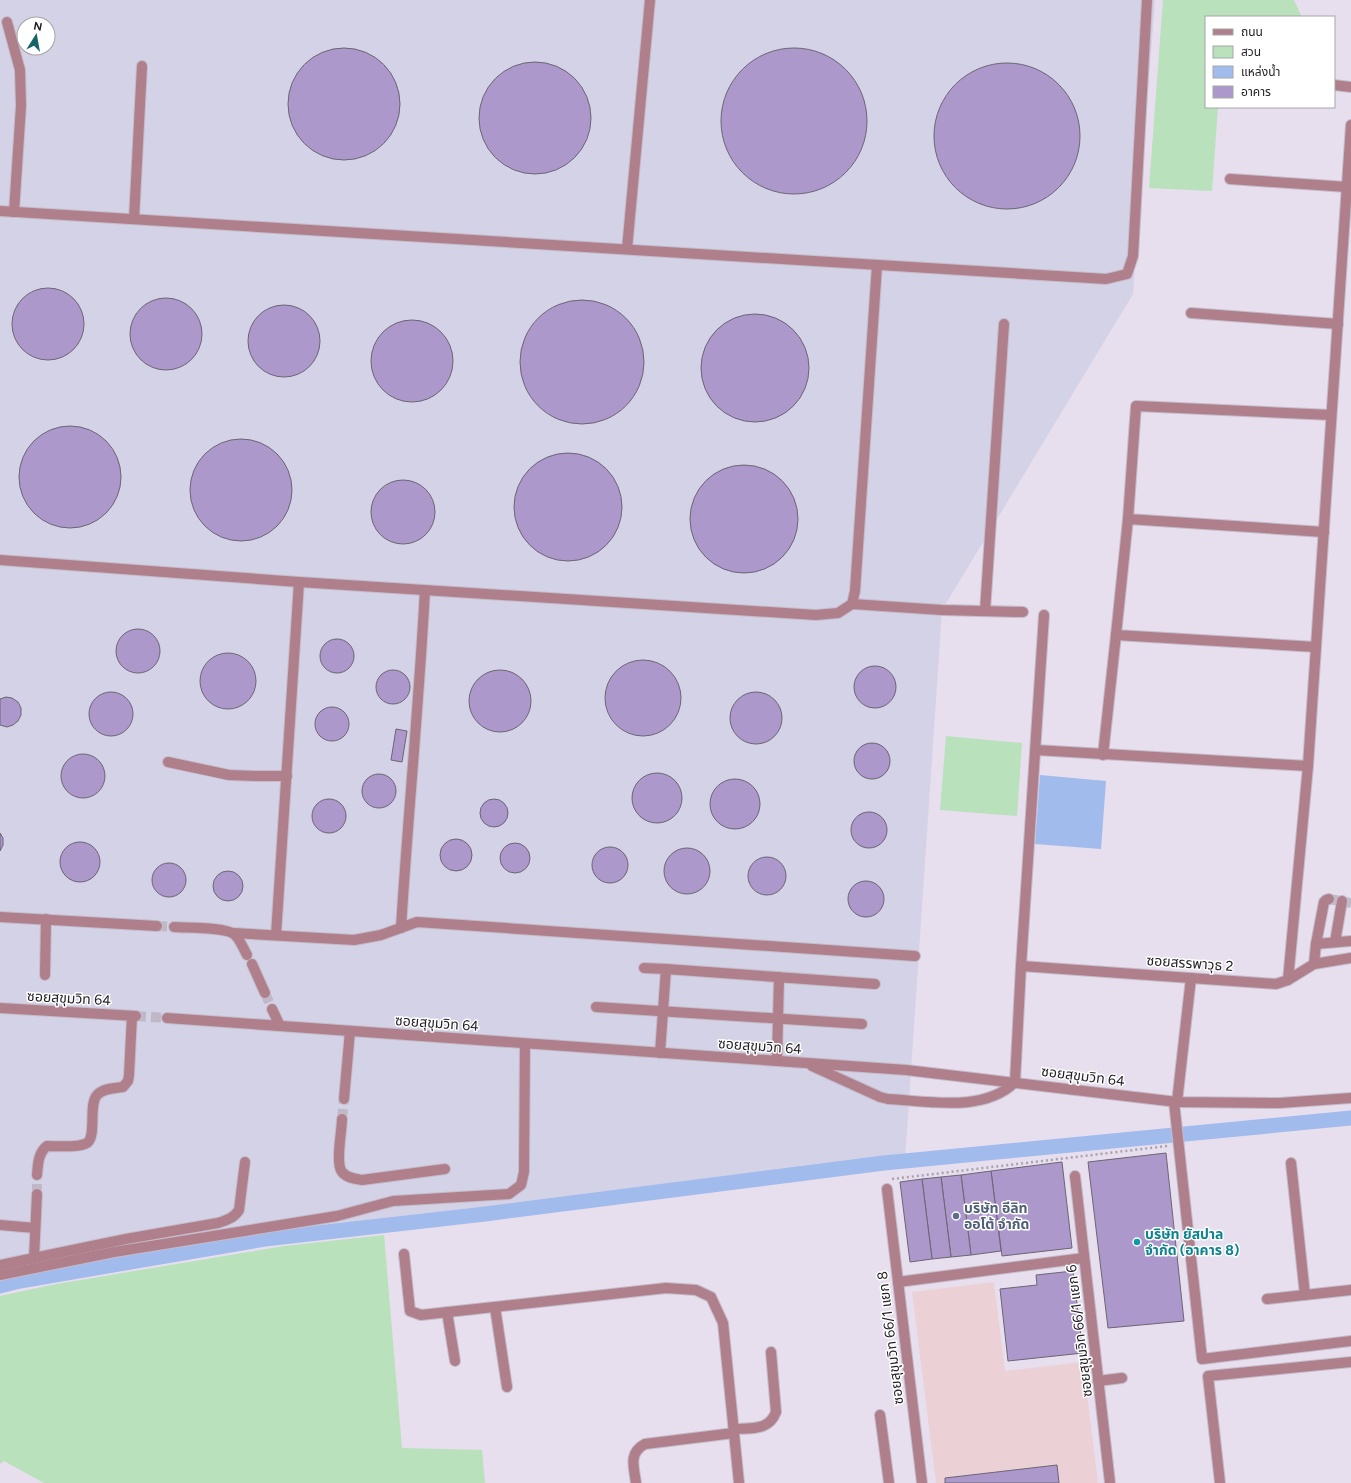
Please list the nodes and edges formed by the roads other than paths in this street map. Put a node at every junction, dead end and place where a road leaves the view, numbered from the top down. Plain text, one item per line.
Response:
1 (650, 0) edge
2 (1147, 0) edge
3 (7, 22) dead end
4 (142, 66) dead end
5 (1335, 86) edge
6 (1351, 87) edge
7 (1351, 125) edge
8 (1230, 179) dead end
9 (1347, 187) junction
10 (0, 211) edge
11 (14, 212) junction
12 (134, 219) junction
13 (627, 249) junction
14 (877, 265) junction
15 (1191, 312) dead end
16 (1004, 324) dead end
17 (1338, 324) junction
18 (1331, 415) junction
19 (1128, 519) junction
20 (1324, 532) junction
21 (0, 560) edge
22 (299, 582) junction
23 (425, 590) junction
24 (852, 604) junction
25 (985, 611) junction
26 (1023, 612) dead end
27 (1044, 615) dead end
28 (1116, 635) junction
29 (1316, 647) junction
30 (1036, 750) junction
31 (1103, 754) junction
32 (168, 762) dead end
33 (1308, 766) junction
34 (286, 776) junction
35 (1329, 899) dead end
36 (1342, 901) dead end
37 (0, 916) edge
38 (46, 919) junction
39 (157, 926) tunnel mouth
40 (174, 927) tunnel mouth
41 (401, 928) junction
42 (233, 933) junction
43 (276, 935) junction
44 (1351, 941) edge
45 (1335, 942) junction
46 (1316, 944) junction
47 (915, 956) dead end
48 (1351, 958) edge
49 (1314, 964) junction
50 (1021, 966) junction
51 (644, 968) dead end
52 (666, 970) junction
53 (45, 975) dead end
54 (779, 977) junction
55 (1191, 978) junction
56 (1288, 980) junction
57 (875, 984) dead end
58 (265, 993) tunnel mouth
59 (596, 1007) dead end
60 (0, 1008) edge
61 (272, 1009) tunnel mouth
62 (663, 1011) junction
63 (167, 1018) tunnel mouth
64 (778, 1018) junction
65 (862, 1024) dead end
66 (280, 1026) junction
67 (350, 1031) junction
68 (525, 1044) junction
69 (660, 1053) junction
70 (777, 1061) junction
71 (803, 1063) junction
72 (1015, 1082) junction
73 (1351, 1098) edge
74 (344, 1099) tunnel mouth
75 (1176, 1102) junction
76 (342, 1119) tunnel mouth
77 (245, 1162) dead end
78 (1291, 1163) dead end
79 (445, 1169) dead end
80 (37, 1175) tunnel mouth
81 (1075, 1176) dead end
82 (887, 1189) road end
83 (37, 1194) tunnel mouth
84 (0, 1225) edge
85 (35, 1228) junction
86 (404, 1254) dead end
87 (34, 1258) junction
88 (1084, 1258) junction
89 (0, 1265) edge
90 (0, 1275) edge
91 (898, 1282) junction
92 (1351, 1290) edge
93 (1305, 1295) junction
94 (1267, 1299) dead end
95 (495, 1307) junction
96 (447, 1312) junction
97 (1351, 1341) edge
98 (770, 1352) dead end
99 (455, 1361) dead end
100 (1351, 1362) edge
101 (1122, 1378) dead end
102 (1098, 1381) junction
103 (507, 1387) dead end
104 (880, 1415) dead end
105 (734, 1431) junction
106 (636, 1483) edge
107 (739, 1483) edge
108 (889, 1483) edge
109 (922, 1483) edge
110 (1110, 1483) edge
111 (1220, 1483) edge

1 - 13 street
2 - 14 street
3 - 11 street
4 - 12 street
5 - 6 street
7 - 9 street
8 - 9 street
9 - 17 street
10 - 11 street
11 - 12 street
12 - 13 street
13 - 14 street
14 - 24 street
15 - 17 street
16 - 25 street
17 - 18 street
18 - 19 street
18 - 20 street
19 - 20 street
19 - 28 street
20 - 29 street
21 - 22 street
22 - 23 street
22 - 34 street
23 - 24 street
23 - 41 street
24 - 25 street
25 - 26 street
27 - 30 street
28 - 29 street
28 - 31 street
29 - 33 street
30 - 31 street
30 - 50 street
31 - 33 street
32 - 34 street
33 - 56 street
34 - 43 street
35 - 46 street
36 - 45 street
37 - 38 street
38 - 39 street
38 - 53 street
40 - 42 street
41 - 43 street
41 - 47 street
42 - 43 street
42 - 58 street
44 - 45 street
45 - 46 street
46 - 49 street
48 - 49 street, ซอยสรรพาวุธ 2
49 - 56 street, ซอยสรรพาวุธ 2
50 - 55 street, ซอยสรรพาวุธ 2
50 - 72 street
51 - 52 street
52 - 54 street
52 - 62 street
54 - 57 street
54 - 64 street
55 - 56 street, ซอยสรรพาวุธ 2
55 - 75 street
59 - 62 street
60 - 80 street, ซอยสุขุมวิท 64
61 - 66 street
62 - 64 street
62 - 69 street
63 - 66 street, ซอยสุขุมวิท 64
64 - 65 street
64 - 70 street
66 - 67 street, ซอยสุขุมวิท 64
67 - 68 street, ซอยสุขุมวิท 64
67 - 74 street
68 - 69 street, ซอยสุขุมวิท 64
68 - 90 street
69 - 70 street, ซอยสุขุมวิท 64
70 - 71 street, ซอยสุขุมวิท 64
71 - 72 street, ซอยสุขุมวิท 64
71 - 72 street
72 - 75 street, ซอยสุขุมวิท 64
73 - 75 street, ซอยสุขุมวิท 64
75 - 97 street
76 - 79 street
77 - 87 street
78 - 93 street
81 - 88 street, ซอยสุขุมวิท 66/1 แยก 6
82 - 91 street, ซอยสุขุมวิท 66/1 แยก 8
83 - 85 street
84 - 85 street
85 - 87 street
86 - 96 street
87 - 89 street
88 - 91 street
88 - 102 street, ซอยสุขุมวิท 66/1 แยก 6
91 - 109 street, ซอยสุขุมวิท 66/1 แยก 8
92 - 93 street
93 - 94 street
95 - 96 street
95 - 103 street
95 - 105 street
96 - 99 street
98 - 105 street
100 - 111 street
101 - 102 street
102 - 110 street, ซอยสุขุมวิท 66/1 แยก 6
104 - 108 street
105 - 106 street
105 - 107 street

